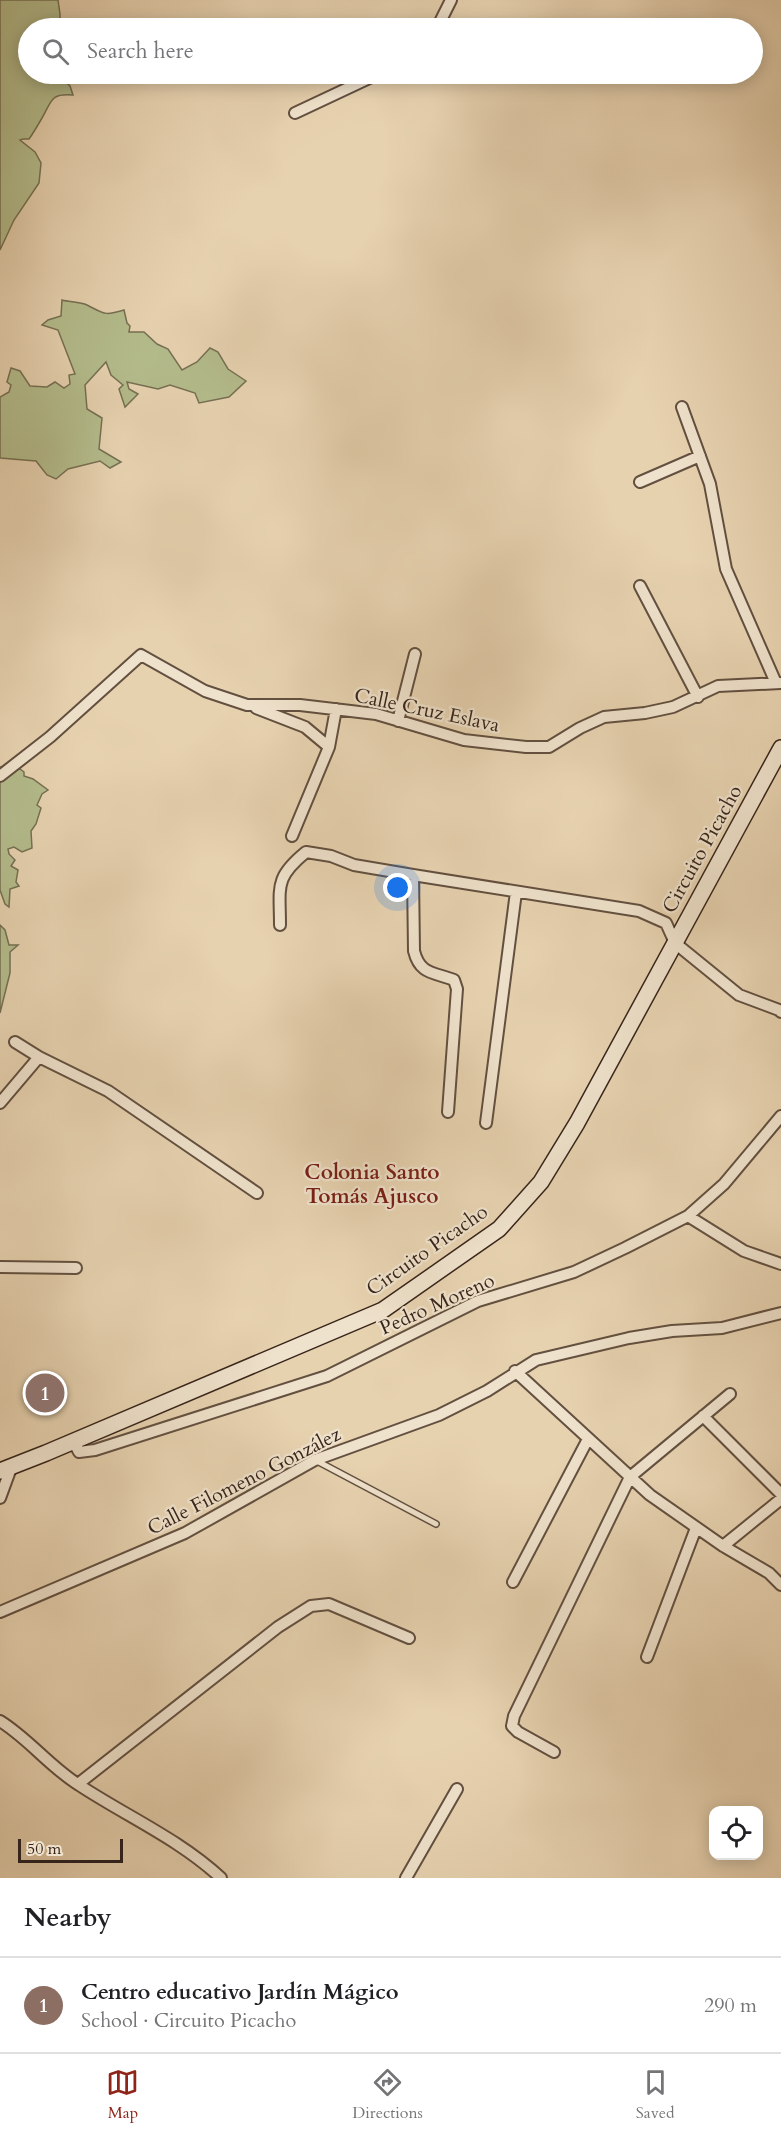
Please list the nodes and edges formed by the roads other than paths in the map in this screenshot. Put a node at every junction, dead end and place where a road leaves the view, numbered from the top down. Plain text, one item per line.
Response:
1 (451, 0) edge
2 (442, 18) edge
3 (357, 84) edge
4 (295, 113) dead end
5 (682, 406) dead end
6 (700, 456) junction
7 (640, 482) dead end
8 (640, 586) dead end
9 (415, 654) dead end
10 (779, 683) edge
11 (698, 697) junction
12 (247, 705) junction
13 (336, 710) junction
14 (398, 721) junction
15 (329, 747) junction
16 (781, 748) edge
17 (0, 776) edge
18 (292, 836) dead end
19 (413, 875) junction
20 (516, 892) junction
21 (280, 925) dead end
22 (675, 944) junction
23 (781, 1012) edge
24 (15, 1042) dead end
25 (39, 1057) junction
26 (0, 1103) edge
27 (448, 1112) dead end
28 (781, 1116) edge
29 (486, 1123) dead end
30 (257, 1193) dead end
31 (688, 1216) junction
32 (781, 1264) edge
33 (0, 1268) edge
34 (76, 1268) dead end
35 (781, 1313) edge
36 (515, 1371) junction
37 (730, 1394) dead end
38 (703, 1416) junction
39 (588, 1439) junction
40 (73, 1441) junction
41 (315, 1460) junction
42 (6, 1469) edge
43 (630, 1477) junction
44 (781, 1494) edge
45 (0, 1498) edge
46 (781, 1498) edge
47 (436, 1524) dead end
48 (696, 1528) junction
49 (723, 1546) junction
50 (513, 1582) dead end
51 (781, 1585) edge
52 (0, 1612) edge
53 (409, 1638) dead end
54 (647, 1657) dead end
55 (0, 1721) edge
56 (554, 1752) dead end
57 (78, 1784) junction
58 (457, 1789) dead end
59 (221, 1878) edge
60 (406, 1878) edge

1 - 2 street
3 - 4 street
5 - 6 street
6 - 7 street
6 - 10 street
8 - 11 street
9 - 14 street
10 - 11 street, Calle Cruz Eslava
11 - 14 street, Calle Cruz Eslava
12 - 13 street, Calle Cruz Eslava
12 - 15 street
12 - 17 street, Calle Cruz Eslava
13 - 14 street, Calle Cruz Eslava
13 - 15 street
15 - 18 street
16 - 22 main road, Circuito Picacho
19 - 20 street
19 - 21 street
19 - 27 street
20 - 22 street
20 - 29 street
22 - 23 street
22 - 40 main road, Circuito Picacho
24 - 25 street
25 - 26 street
25 - 30 street
28 - 31 street, Pedro Moreno
31 - 32 street
31 - 40 street, Pedro Moreno
33 - 34 street
35 - 36 street, Calle Filomeno González
36 - 39 street
36 - 41 street, Calle Filomeno González
37 - 38 street
38 - 43 street
38 - 44 street
39 - 43 street
39 - 50 street
40 - 42 main road, Circuito Picacho
41 - 47 lane
41 - 52 street, Calle Filomeno González
42 - 45 street
43 - 48 street
43 - 56 street
46 - 49 street
48 - 49 street
48 - 54 street
49 - 51 street
53 - 57 street
55 - 57 street
57 - 59 street
58 - 60 street

